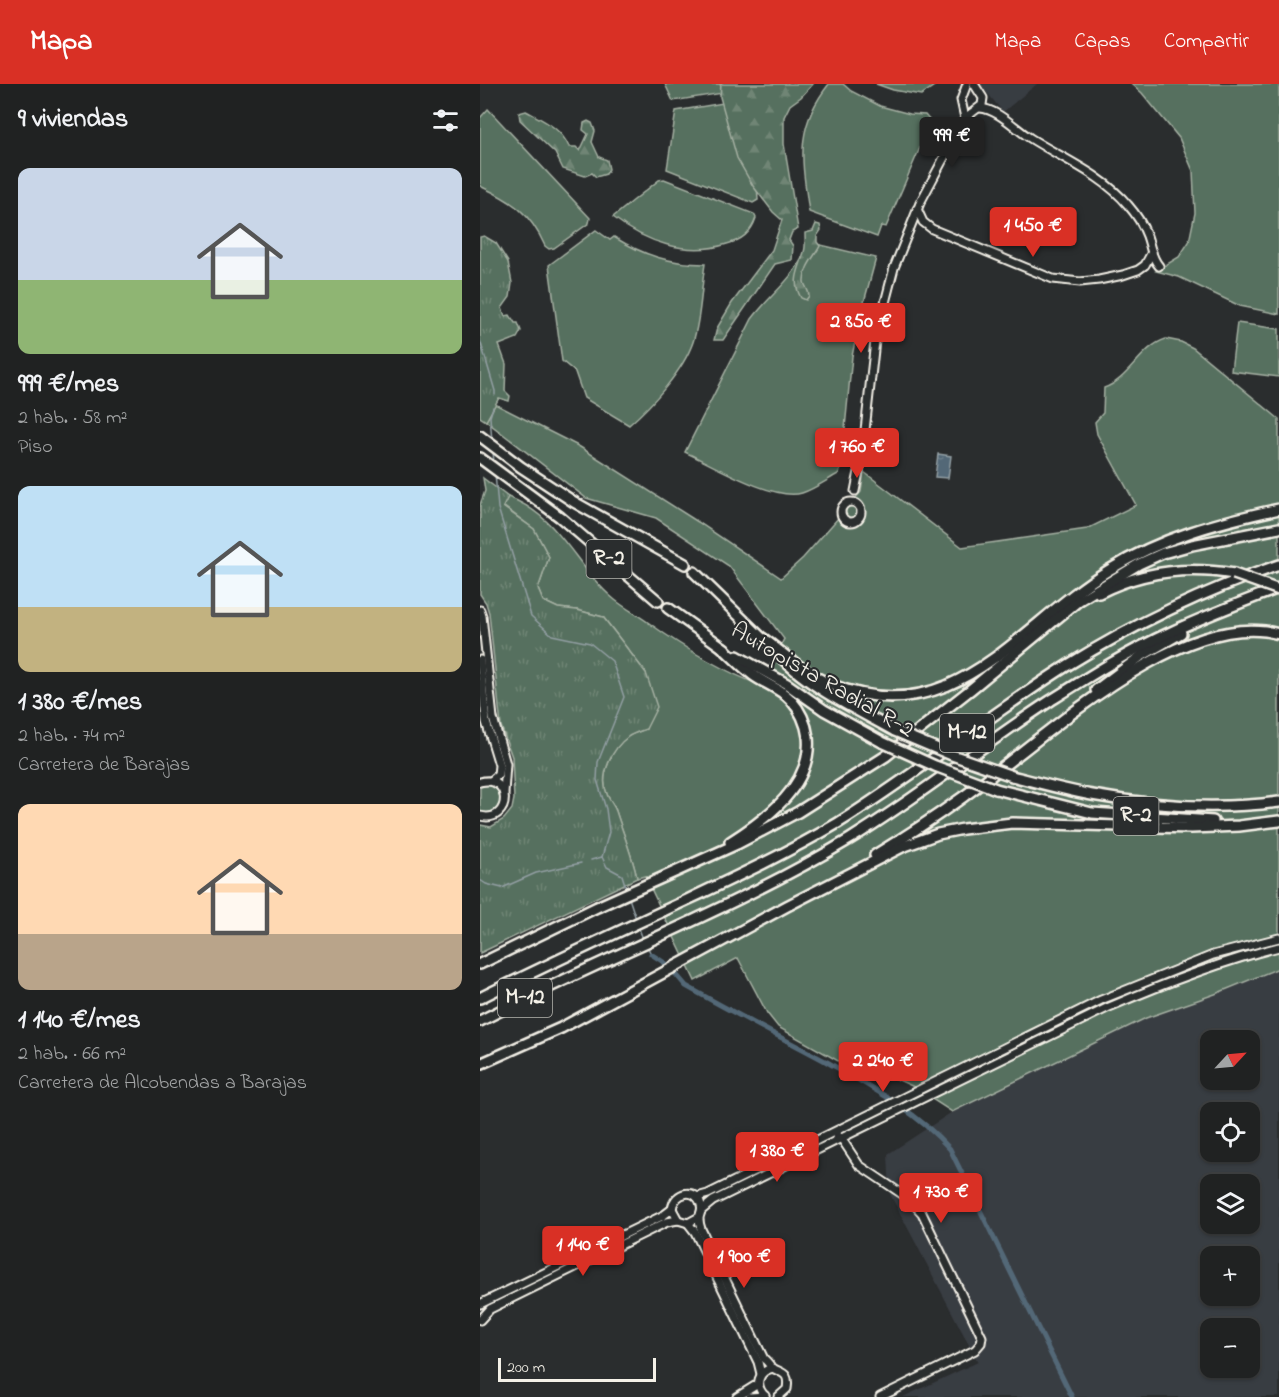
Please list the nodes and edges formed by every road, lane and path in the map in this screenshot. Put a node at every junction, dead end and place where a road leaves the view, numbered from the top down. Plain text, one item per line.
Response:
1 (974, 84) edge
2 (967, 87) edge
3 (979, 92) junction
4 (963, 107) junction
5 (976, 109) junction
6 (965, 117) junction
7 (917, 209) junction
8 (926, 226) junction
9 (909, 228) junction
10 (1152, 252) junction
11 (1145, 265) junction
12 (480, 436) edge
13 (480, 458) edge
14 (855, 491) junction
15 (848, 503) junction
16 (857, 505) junction
17 (1279, 509) edge
18 (1279, 528) edge
19 (685, 564) dead end
20 (1279, 566) edge
21 (694, 572) dead end
22 (1279, 589) edge
23 (1265, 593) junction
24 (658, 601) dead end
25 (668, 608) dead end
26 (480, 610) edge
27 (1041, 632) junction
28 (1279, 634) edge
29 (764, 639) junction
30 (722, 647) junction
31 (480, 660) edge
32 (1012, 760) junction
33 (484, 780) edge
34 (504, 793) junction
35 (1279, 795) edge
36 (1279, 802) edge
37 (1220, 806) junction
38 (480, 816) edge
39 (1279, 821) edge
40 (694, 863) junction
41 (787, 906) junction
42 (1279, 938) edge
43 (1279, 947) edge
44 (480, 964) edge
45 (480, 998) edge
46 (480, 1021) edge
47 (480, 1064) edge
48 (831, 1133) junction
49 (841, 1138) junction
50 (697, 1197) junction
51 (672, 1209) junction
52 (700, 1214) junction
53 (678, 1220) junction
54 (688, 1223) junction
55 (480, 1304) edge
56 (480, 1320) edge
57 (773, 1368) junction
58 (761, 1374) junction
59 (758, 1384) junction
60 (766, 1396) edge
61 (783, 1396) edge
62 (737, 1397) edge
63 (750, 1397) edge
64 (880, 1397) edge

1 - 3 street
2 - 3 street
2 - 4 street
3 - 5 street
4 - 5 street
4 - 6 street
5 - 6 street
5 - 10 street
6 - 7 street
7 - 8 street
7 - 9 street
8 - 9 street
8 - 11 street
9 - 14 street
10 - 11 street
10 - 11 street
12 - 19 highway, R-2
13 - 24 highway, R-2
14 - 15 street
14 - 16 street
15 - 16 street
15 - 16 street
17 - 29 highway
18 - 27 highway
20 - 45 highway, M-12
21 - 29 highway, Autopista Radial R-2 / R-2
22 - 23 highway, M-12
22 - 27 highway, bridge
23 - 32 highway
23 - 46 highway, M-12
25 - 30 highway, Autopista Radial R-2 / R-2
26 - 34 street
27 - 40 highway
28 - 32 highway
29 - 37 highway, Autopista Radial R-2 / R-2, bridge
30 - 39 highway, Autopista Radial R-2 / R-2, bridge
30 - 40 highway
31 - 33 street
32 - 41 highway
33 - 34 street
34 - 38 street
35 - 37 highway
36 - 37 highway, R-2
39 - 41 highway
40 - 44 highway
41 - 47 highway
42 - 48 street
43 - 49 street
48 - 49 street
48 - 50 street
49 - 52 street
49 - 64 street
50 - 51 street
50 - 52 street
51 - 53 street
51 - 55 street
52 - 54 street
52 - 57 street
53 - 54 street
53 - 56 street
54 - 58 street
57 - 58 street
57 - 61 street
58 - 59 street
59 - 60 street
59 - 62 street
60 - 63 street

